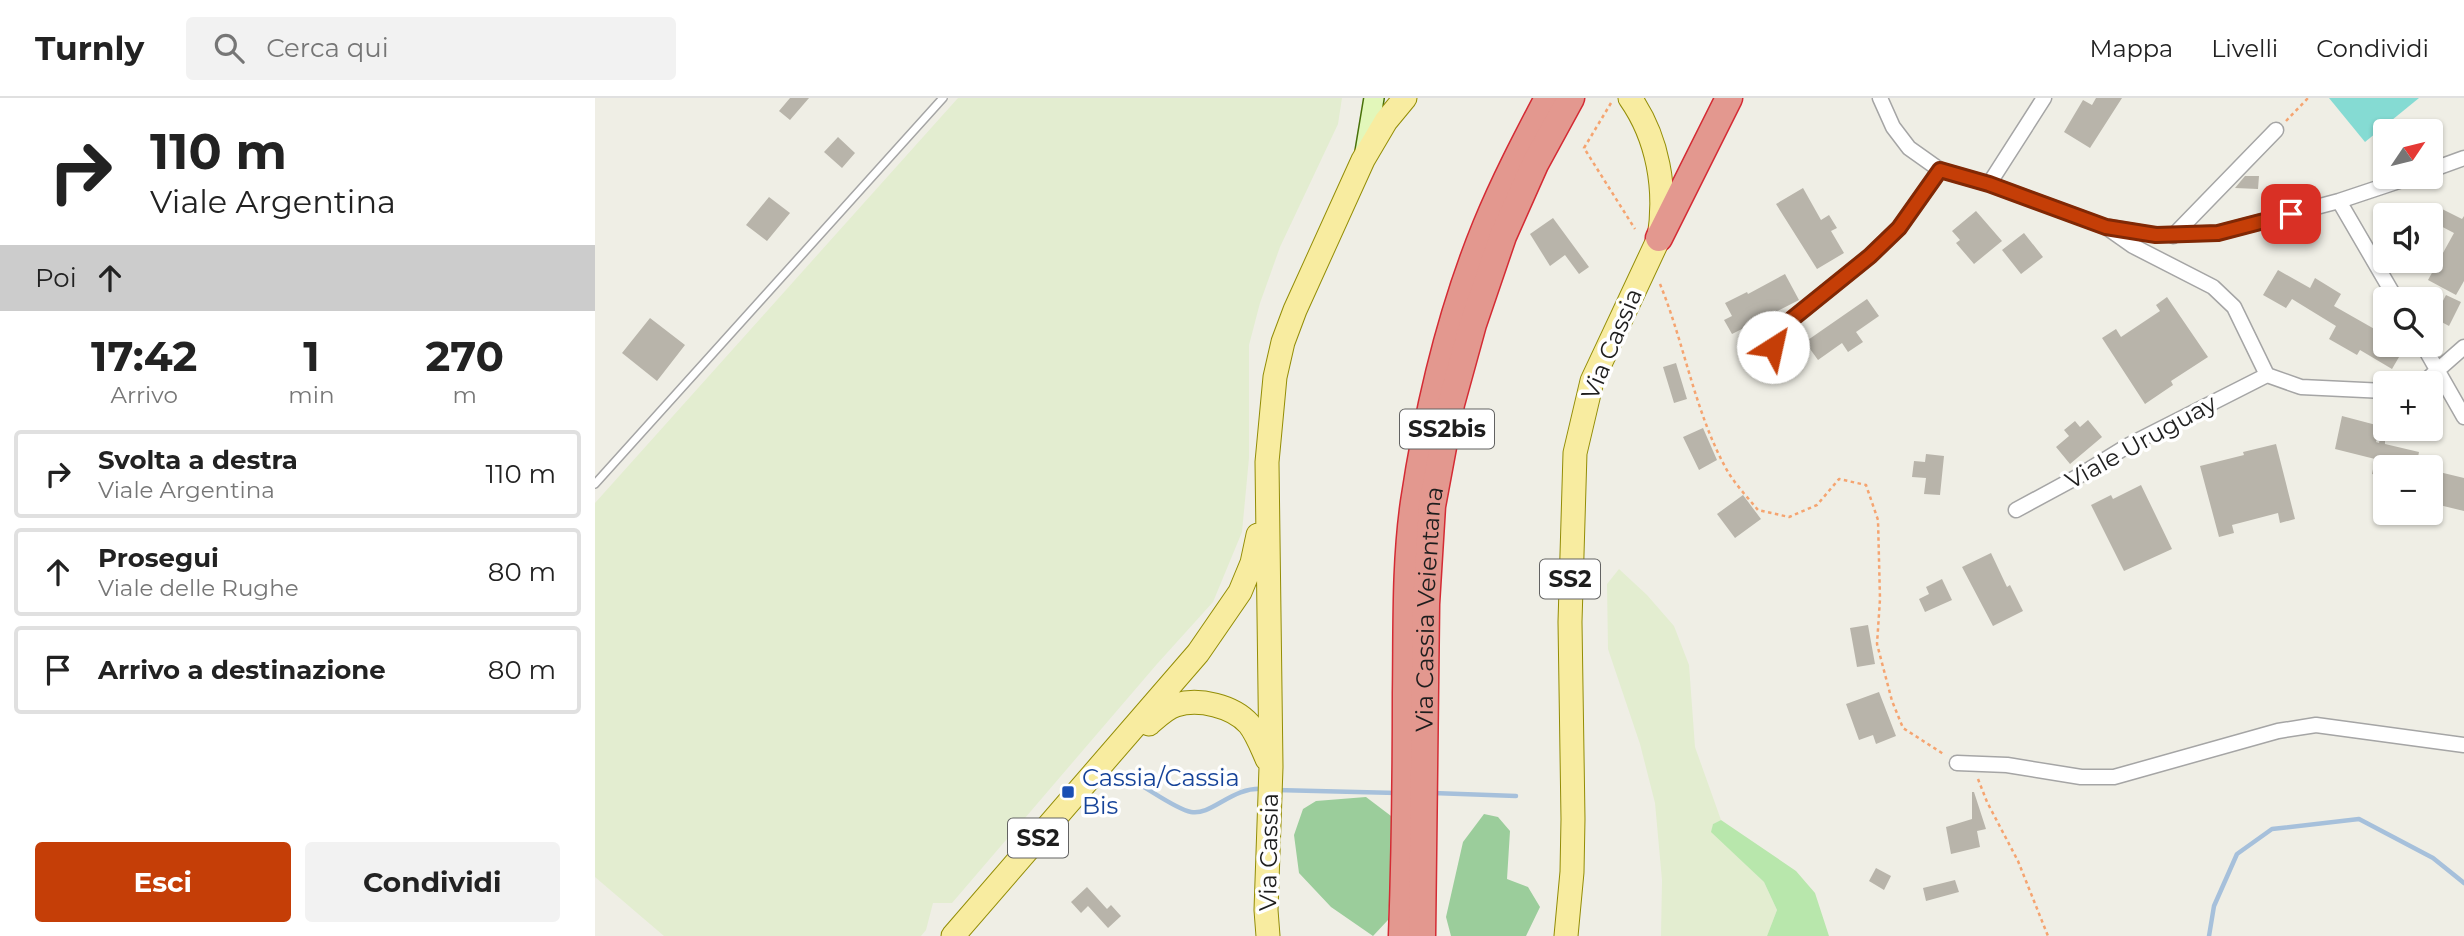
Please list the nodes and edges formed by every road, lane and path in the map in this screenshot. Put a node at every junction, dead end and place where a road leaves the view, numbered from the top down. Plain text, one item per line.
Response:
1 (943, 98) edge
2 (1374, 98) edge
3 (1405, 98) edge
4 (1548, 98) edge
5 (1571, 98) edge
6 (1614, 98) edge
7 (1630, 98) edge
8 (1729, 98) edge
9 (1880, 98) edge
10 (2044, 98) edge
11 (2308, 98) edge
12 (2276, 130) joint
13 (2464, 158) edge
14 (1363, 160) junction
15 (2443, 166) edge
16 (1940, 170) junction
17 (1989, 184) junction
18 (2375, 189) edge
19 (2339, 201) junction
20 (2106, 227) junction
21 (1647, 233) junction
22 (2173, 236) junction
23 (1655, 273) dead end
24 (2389, 287) edge
25 (1773, 347) dead end
26 (2464, 347) edge
27 (2430, 357) edge
28 (2438, 370) junction
29 (2267, 375) junction
30 (2373, 390) edge
31 (2464, 417) edge
32 (595, 484) edge
33 (1266, 498) junction
34 (2016, 510) dead end
35 (1123, 741) junction
36 (2464, 746) edge
37 (1957, 763) junction
38 (1270, 782) junction
39 (1415, 782) junction
40 (1415, 818) junction
41 (953, 936) edge
42 (1268, 936) edge
43 (1402, 936) edge
44 (1422, 936) edge
45 (1566, 936) edge
46 (2048, 936) edge

1 - 32 lane
2 - 14 street
3 - 14 main road, Via Cassia / SS2
4 - 39 highway, Via Cassia Veientana / SS2bis
5 - 39 highway, Via Cassia Veientana / SS2bis
6 - 21 path
7 - 21 main road, Via Cassia / SS2
8 - 21 highway, SS2
9 - 16 street
10 - 17 street
11 - 12 path
12 - 22 street
13 - 15 street
14 - 33 main road, Via Cassia / SS2
16 - 17 street
16 - 25 street
17 - 20 street
18 - 19 street
19 - 22 street
19 - 24 street
20 - 22 street
20 - 29 street
21 - 45 main road, Via Cassia / SS2
23 - 37 path
26 - 28 street
27 - 28 street
28 - 31 street
29 - 30 street
29 - 34 street, Viale Uruguay
33 - 35 main road, Via Cassia / SS2
33 - 38 main road, Via Cassia / SS2
35 - 38 main road, Via Cassia / SS2
35 - 41 main road, Via Cassia / SS2
36 - 37 street
37 - 46 path
38 - 42 main road, Via Cassia / SS2
39 - 40 highway, Via Cassia Veientana / SS2bis
40 - 43 highway, Via Cassia Veientana / SS2bis
40 - 44 highway, Via Cassia Veientana / SS2bis

